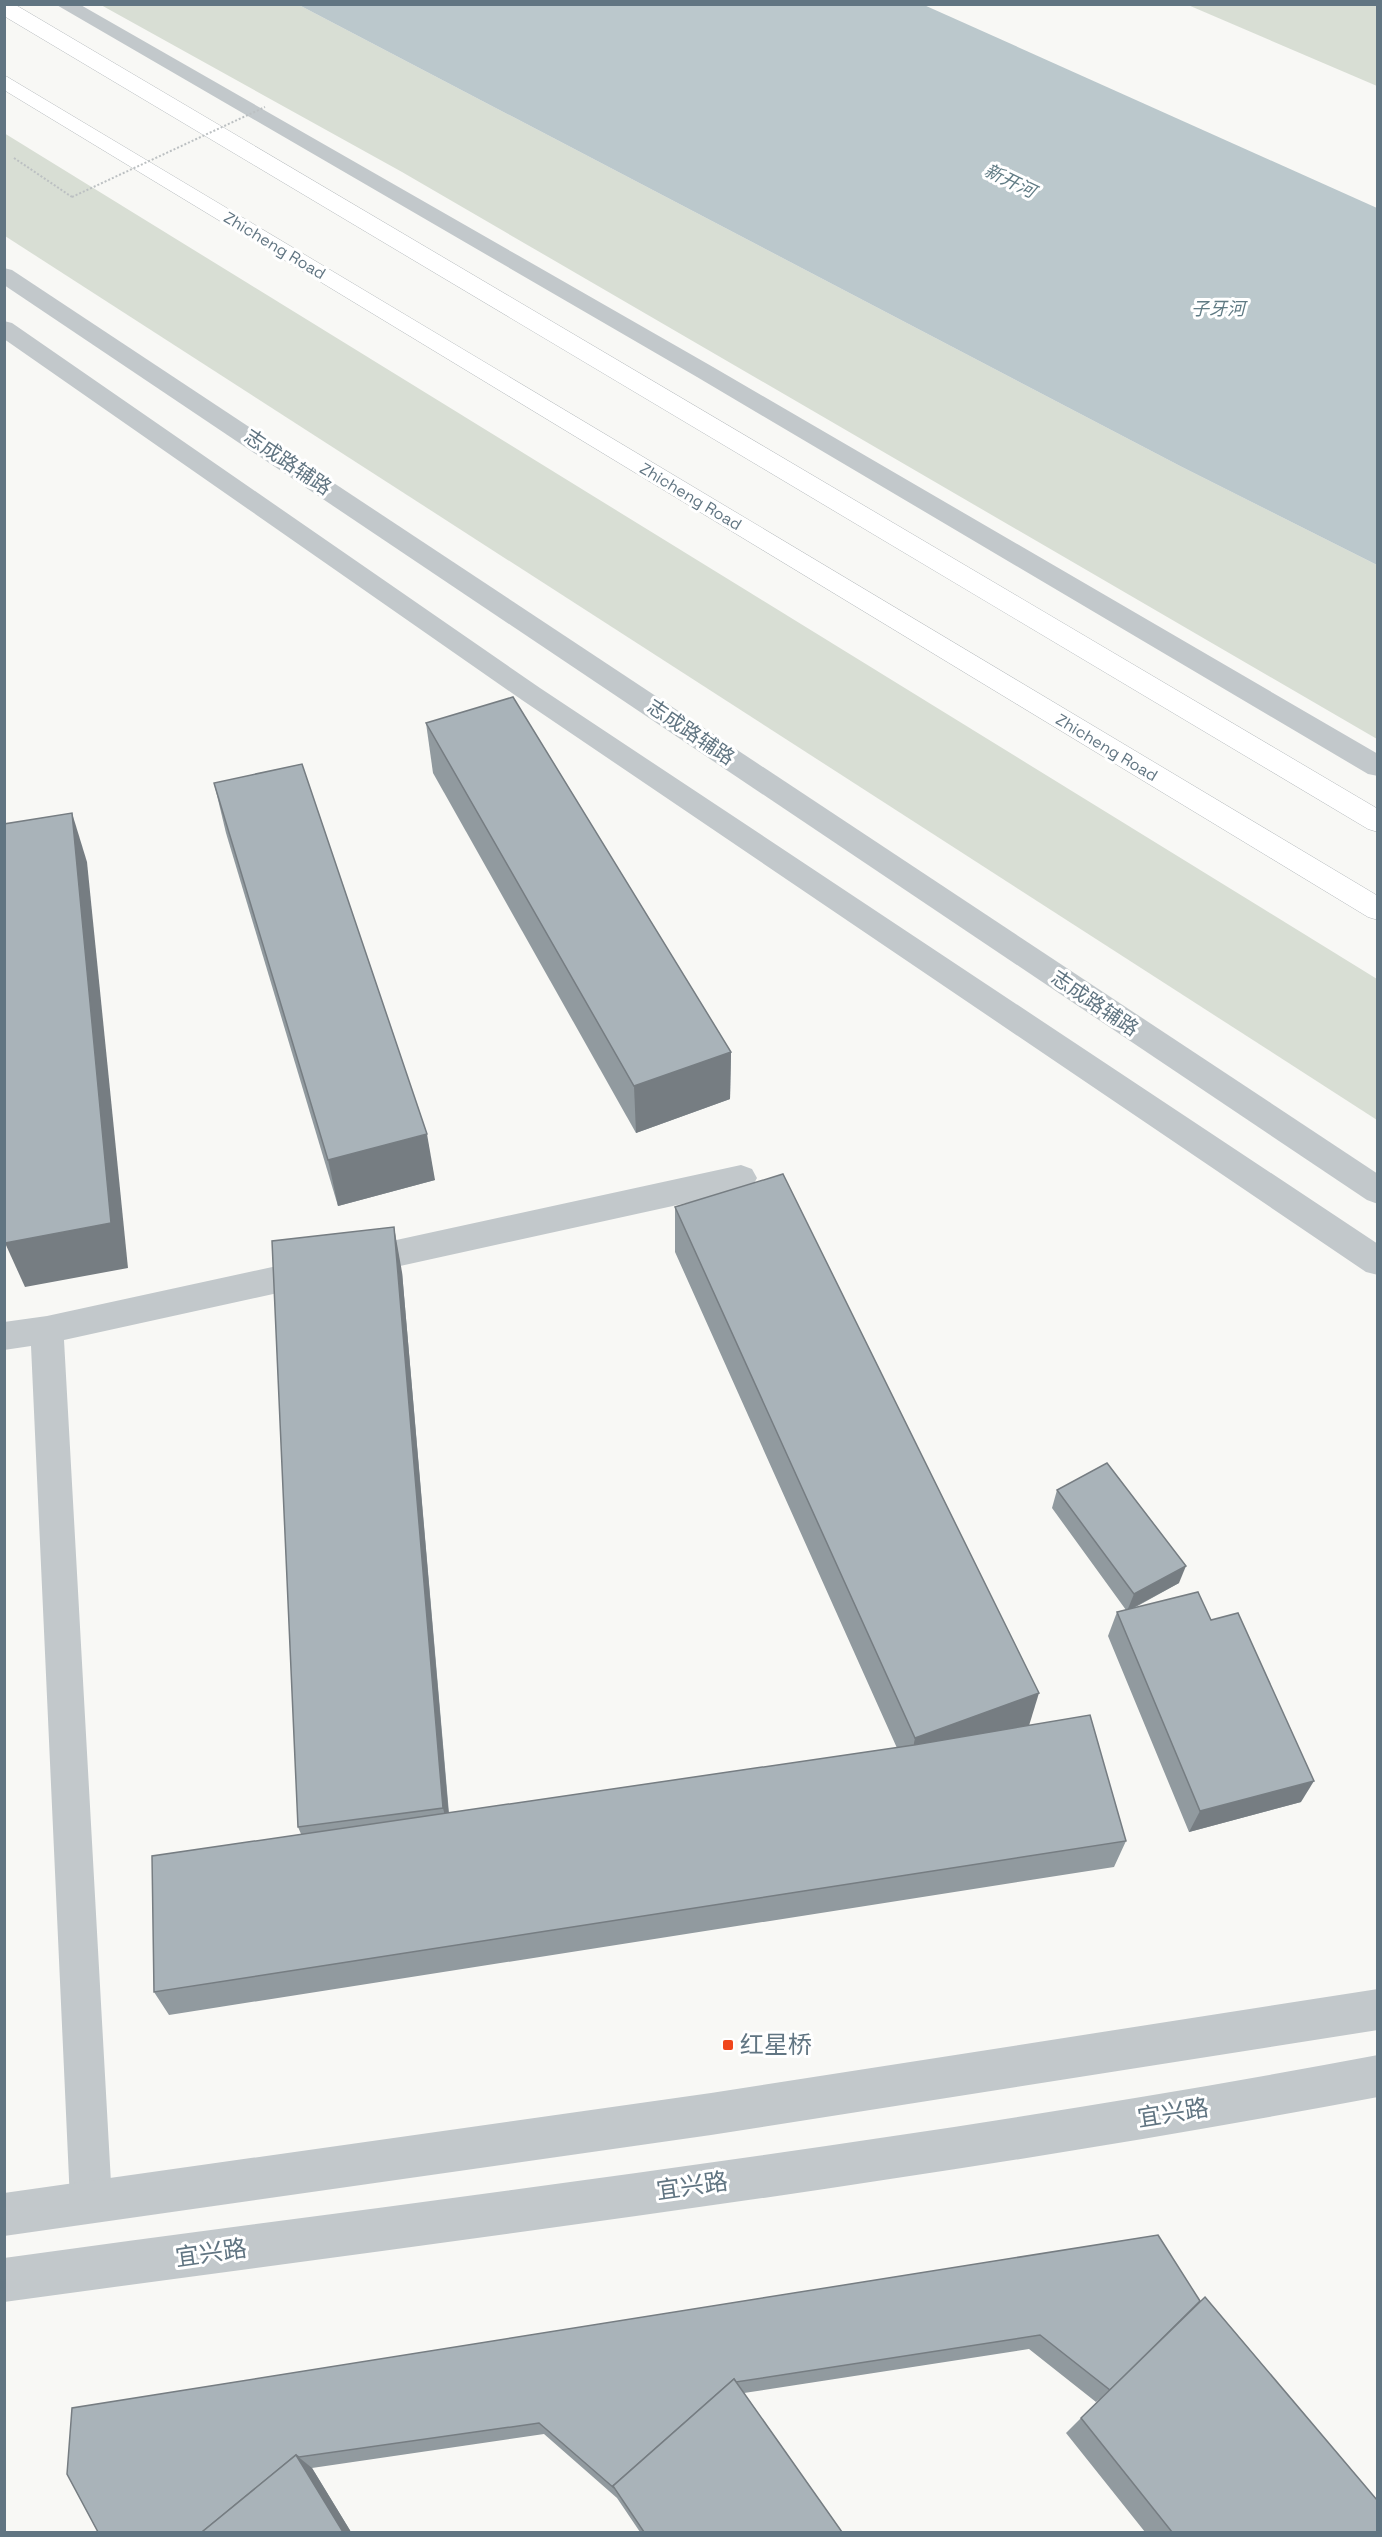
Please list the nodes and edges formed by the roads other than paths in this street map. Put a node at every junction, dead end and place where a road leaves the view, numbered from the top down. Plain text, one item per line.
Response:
1 (64, 4) edge
2 (4, 7) edge
3 (4, 81) edge
4 (4, 275) edge
5 (4, 328) edge
6 (1377, 767) edge
7 (1377, 822) edge
8 (1377, 910) edge
9 (741, 1178) dead end
10 (1377, 1191) edge
11 (1377, 1262) edge
12 (47, 1330) junction
13 (4, 1336) edge
14 (1377, 2009) edge
15 (1377, 2076) edge
16 (90, 2201) junction
17 (4, 2215) edge
18 (4, 2280) edge

1 - 6 street
2 - 7 highway
3 - 8 highway, Zhicheng Road
4 - 10 street, 志成路辅路
5 - 11 street
9 - 12 street
12 - 13 street
12 - 16 street
14 - 16 street
15 - 18 street, 宜兴路
16 - 17 street

